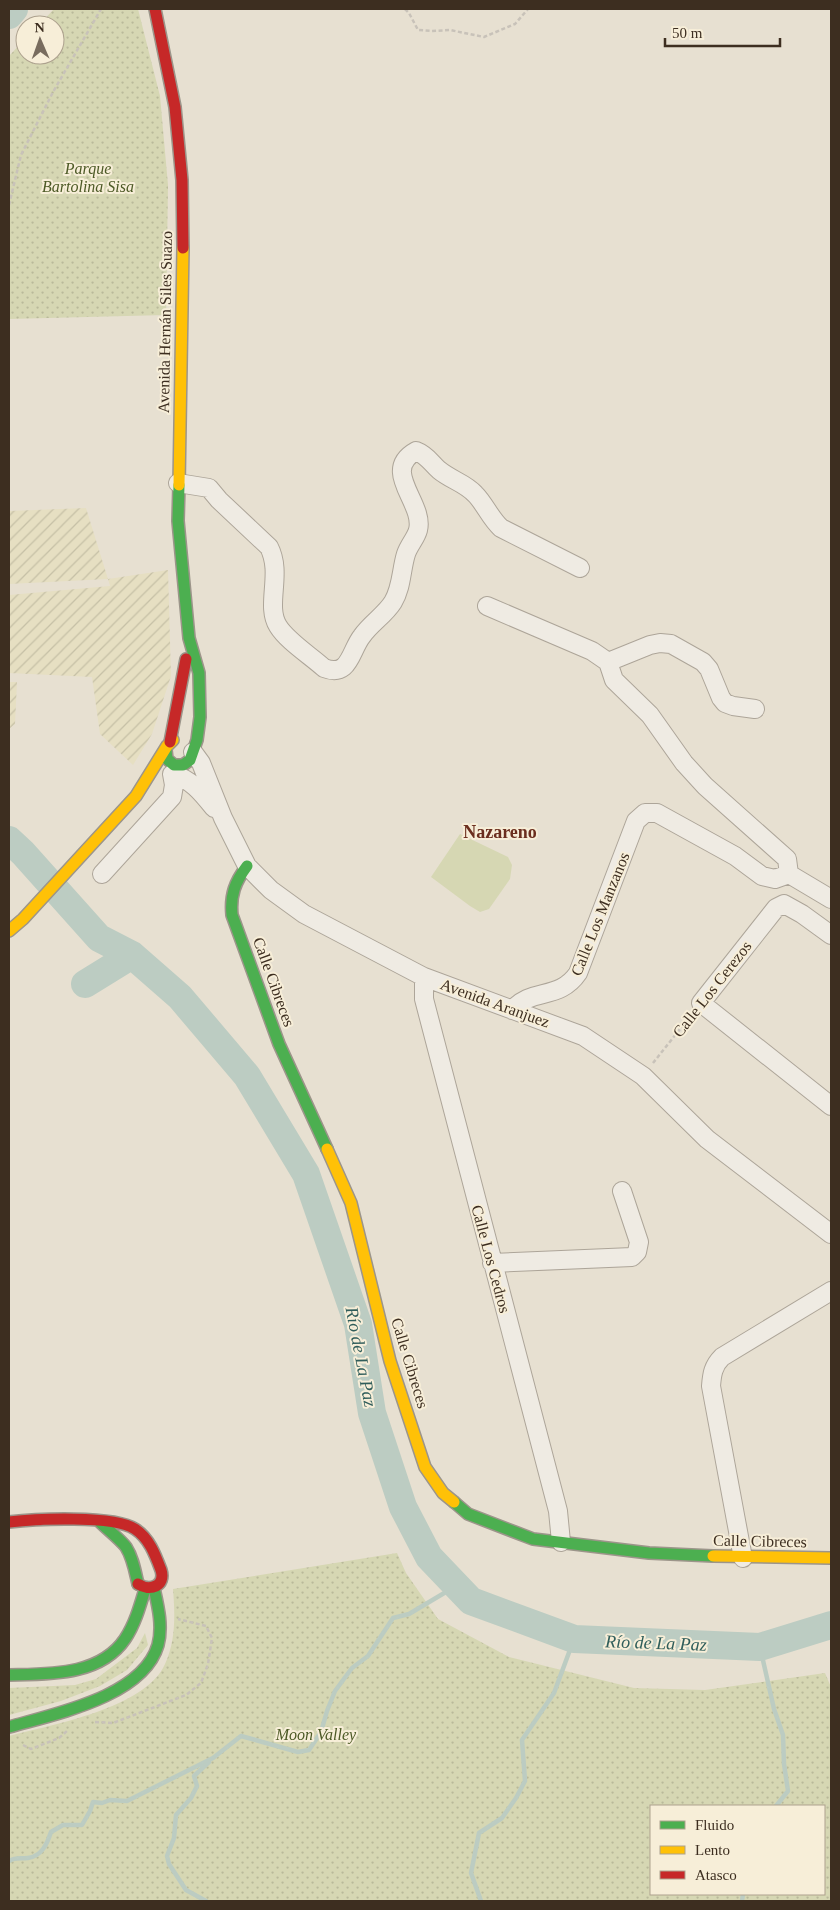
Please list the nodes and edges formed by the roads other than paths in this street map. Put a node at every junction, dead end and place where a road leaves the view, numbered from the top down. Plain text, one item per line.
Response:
1 (155, 9) edge
2 (178, 483) junction
3 (580, 568) dead end
4 (487, 606) dead end
5 (189, 638) junction
6 (608, 662) junction
7 (755, 709) dead end
8 (168, 746) junction
9 (190, 758) junction
10 (165, 779) junction
11 (136, 796) junction
12 (223, 818) junction
13 (247, 866) junction
14 (102, 874) dead end
15 (789, 874) junction
16 (831, 899) edge
17 (9, 931) edge
18 (831, 935) edge
19 (424, 977) junction
20 (512, 1010) junction
21 (831, 1106) edge
22 (622, 1191) dead end
23 (831, 1234) edge
24 (492, 1263) junction
25 (831, 1291) edge
26 (9, 1522) edge
27 (100, 1522) junction
28 (561, 1542) junction
29 (743, 1558) junction
30 (831, 1558) edge
31 (160, 1570) junction
32 (135, 1576) junction
33 (149, 1589) junction
34 (9, 1675) edge
35 (9, 1727) edge

1 - 2 main road, Avenida Hernán Siles Suazo
2 - 3 street
2 - 5 main road, Avenida Hernán Siles Suazo
4 - 6 street
5 - 8 main road, Avenida Hernán Siles Suazo
5 - 9 main road, Avenida Hernán Siles Suazo
6 - 7 street
6 - 15 street
8 - 9 main road
8 - 9 main road
8 - 11 main road
9 - 10 main road
9 - 12 street, Avenida Aranjuez
10 - 11 main road
10 - 12 street
10 - 14 street
11 - 17 main road
12 - 13 street, Avenida Aranjuez
13 - 19 street, Avenida Aranjuez
13 - 28 main road, Calle Cibreces
15 - 16 street
15 - 20 street, Calle Los Manzanos
18 - 21 street, Calle Los Cerezos
19 - 20 street, Avenida Aranjuez
19 - 24 street, Calle Los Cedros
20 - 23 street, Avenida Aranjuez
22 - 24 street
24 - 28 street, Calle Los Cedros
25 - 29 street
26 - 27 main road
27 - 31 main road
27 - 32 main road
28 - 29 main road, Calle Cibreces
29 - 30 main road, Calle Cibreces
31 - 32 main road
31 - 33 main road
32 - 33 main road
33 - 34 main road
33 - 35 main road

